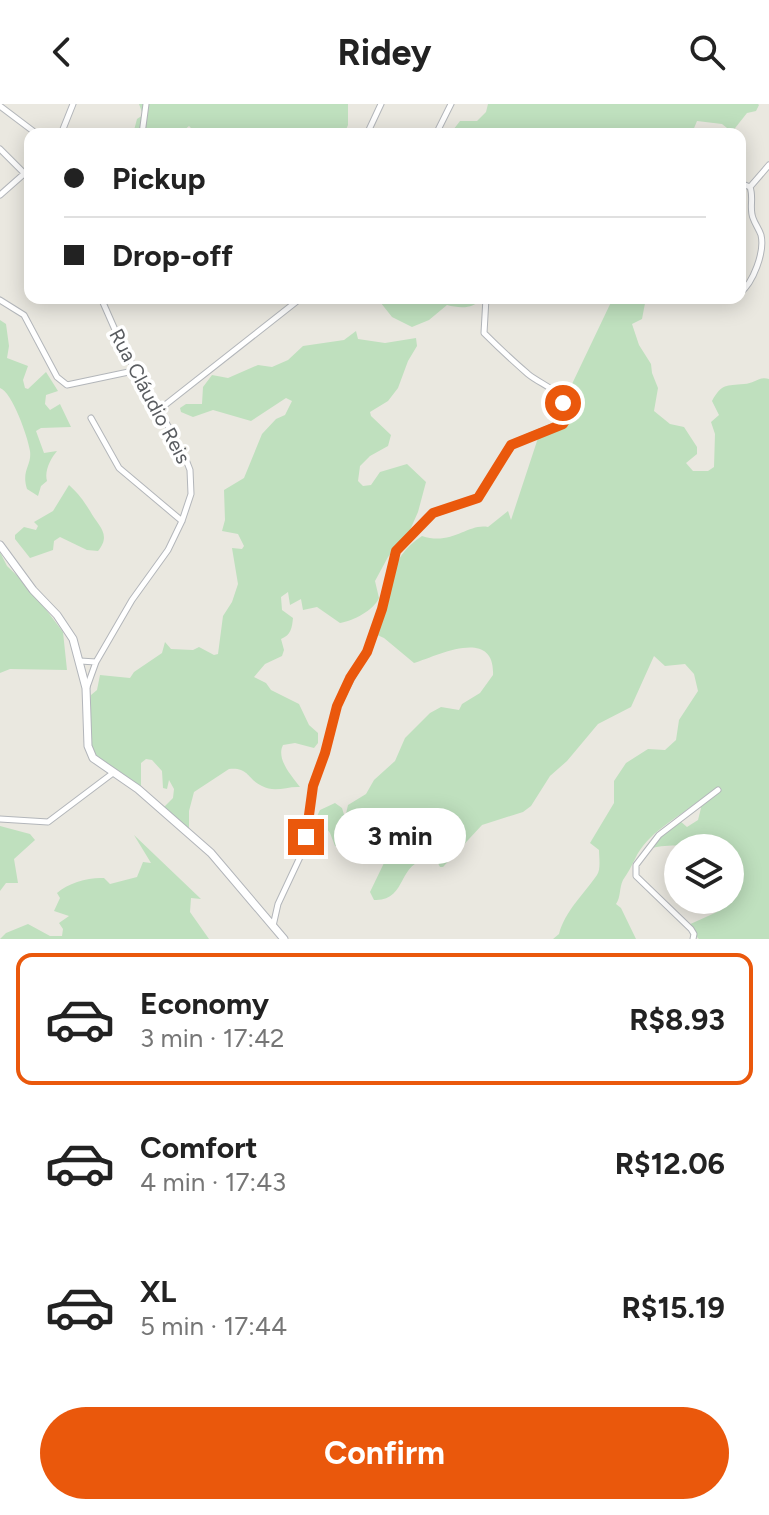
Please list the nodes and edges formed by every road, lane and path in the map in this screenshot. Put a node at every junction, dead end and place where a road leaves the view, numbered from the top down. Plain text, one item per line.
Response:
1 (15, 104) edge
2 (73, 104) edge
3 (146, 104) edge
4 (381, 104) edge
5 (451, 104) edge
6 (0, 106) edge
7 (11, 114) junction
8 (29, 128) edge
9 (63, 128) edge
10 (143, 128) edge
11 (370, 128) edge
12 (439, 128) edge
13 (0, 149) edge
14 (769, 165) edge
15 (24, 172) edge
16 (24, 174) edge
17 (746, 185) edge
18 (750, 187) junction
19 (0, 195) edge
20 (746, 286) edge
21 (0, 300) edge
22 (103, 304) edge
23 (293, 304) edge
24 (485, 304) edge
25 (138, 370) junction
26 (160, 409) junction
27 (91, 418) dead end
28 (182, 521) junction
29 (0, 545) edge
30 (80, 661) junction
31 (96, 662) junction
32 (86, 688) junction
33 (113, 773) junction
34 (718, 790) dead end
35 (0, 819) edge
36 (272, 926) junction
37 (284, 939) edge
38 (693, 939) edge

1 - 7 street
2 - 9 street
3 - 10 street
4 - 11 street
5 - 12 street
6 - 7 street
7 - 8 street
13 - 15 street
14 - 18 street
16 - 19 street
17 - 18 street
18 - 20 street
21 - 25 street
22 - 25 street, Rua Cláudio Reis
23 - 26 street
24 - 36 street
25 - 26 street, Rua Cláudio Reis
26 - 28 street, Rua Cláudio Reis
27 - 28 street
28 - 31 street, Rua Cláudio Reis
29 - 30 street
30 - 31 street
30 - 32 street
31 - 32 street, Rua Cláudio Reis
32 - 33 street
33 - 35 street
33 - 36 street
34 - 38 street
36 - 37 street

